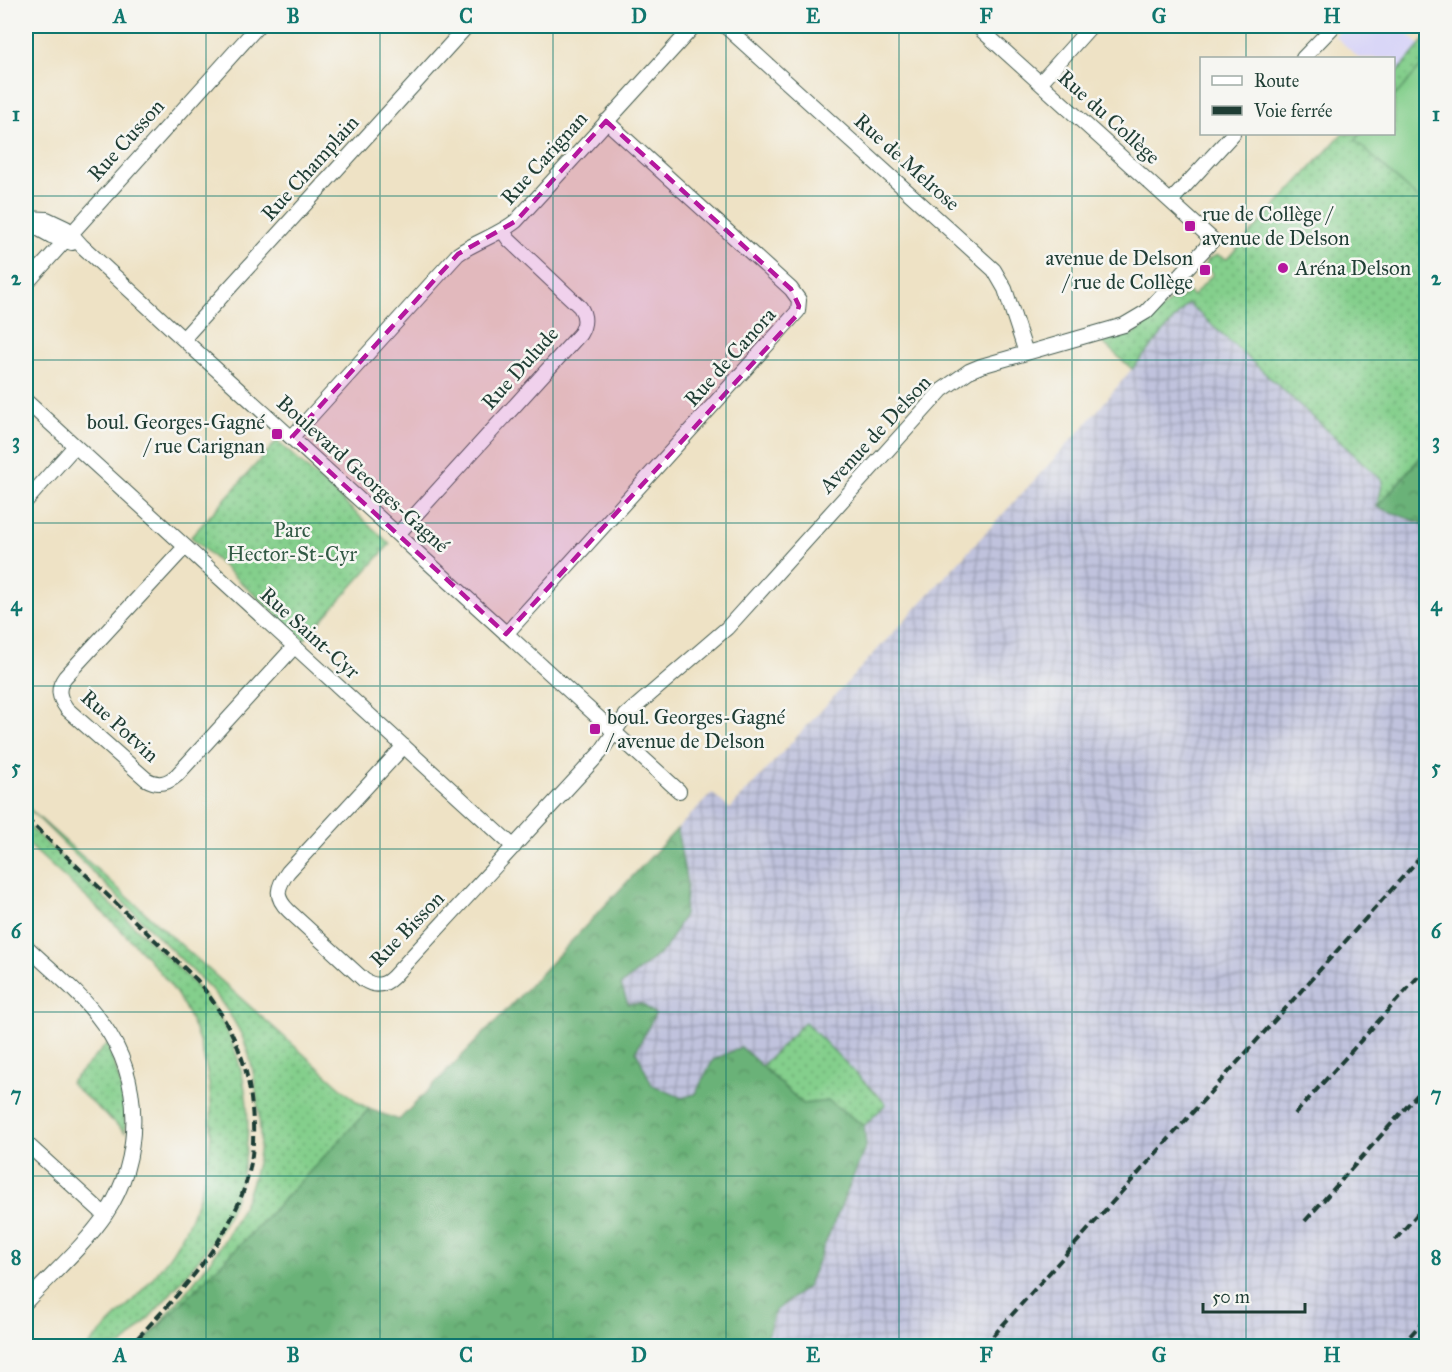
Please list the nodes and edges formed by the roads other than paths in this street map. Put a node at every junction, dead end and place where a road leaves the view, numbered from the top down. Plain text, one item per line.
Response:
1 (258, 26) edge
2 (468, 26) edge
3 (694, 26) edge
4 (725, 26) edge
5 (977, 26) edge
6 (1091, 26) edge
7 (1334, 26) edge
8 (1304, 57) edge
9 (1040, 83) junction
10 (606, 121) junction
11 (1232, 135) edge
12 (1171, 201) junction
13 (26, 220) edge
14 (502, 231) junction
15 (67, 237) junction
16 (1213, 240) joint
17 (26, 284) edge
18 (183, 339) junction
19 (1026, 353) junction
20 (26, 401) edge
21 (292, 437) junction
22 (75, 446) junction
23 (26, 501) edge
24 (398, 534) junction
25 (185, 547) junction
26 (506, 634) junction
27 (294, 647) junction
28 (615, 732) junction
29 (404, 746) junction
30 (679, 791) dead end
31 (513, 847) junction
32 (26, 946) edge
33 (26, 1143) edge
34 (105, 1215) junction
35 (26, 1302) edge

1 - 15 street, Rue Cusson
2 - 18 street, Rue Champlain
3 - 10 street, Rue Carignan
4 - 19 street, Rue de Melrose
5 - 9 street, Rue du Collège
6 - 9 street
7 - 8 street
9 - 12 street, Rue du Collège
10 - 14 street, Rue Carignan
10 - 26 street, Rue de Canora
11 - 12 street
12 - 16 street, Rue du Collège
13 - 15 street, Boulevard Georges-Gagné
14 - 21 street, Rue Carignan
14 - 24 street, Rue Dulude
15 - 17 street, Rue Cusson
15 - 18 street, Boulevard Georges-Gagné
16 - 19 street, Avenue de Delson
18 - 21 street, Boulevard Georges-Gagné
19 - 28 street, Avenue de Delson
20 - 22 street, Rue Saint-Cyr
21 - 24 street, Boulevard Georges-Gagné
22 - 23 street
22 - 25 street, Rue Saint-Cyr
24 - 26 street, Boulevard Georges-Gagné
25 - 27 street, Rue Saint-Cyr
25 - 27 street, Rue Potvin
26 - 28 street, Boulevard Georges-Gagné
27 - 29 street, Rue Saint-Cyr
28 - 30 street, Boulevard Georges-Gagné
28 - 31 street, Rue Bisson
29 - 31 street, Rue Saint-Cyr
29 - 31 street, Rue Bisson
32 - 34 street
33 - 34 street
34 - 35 street

